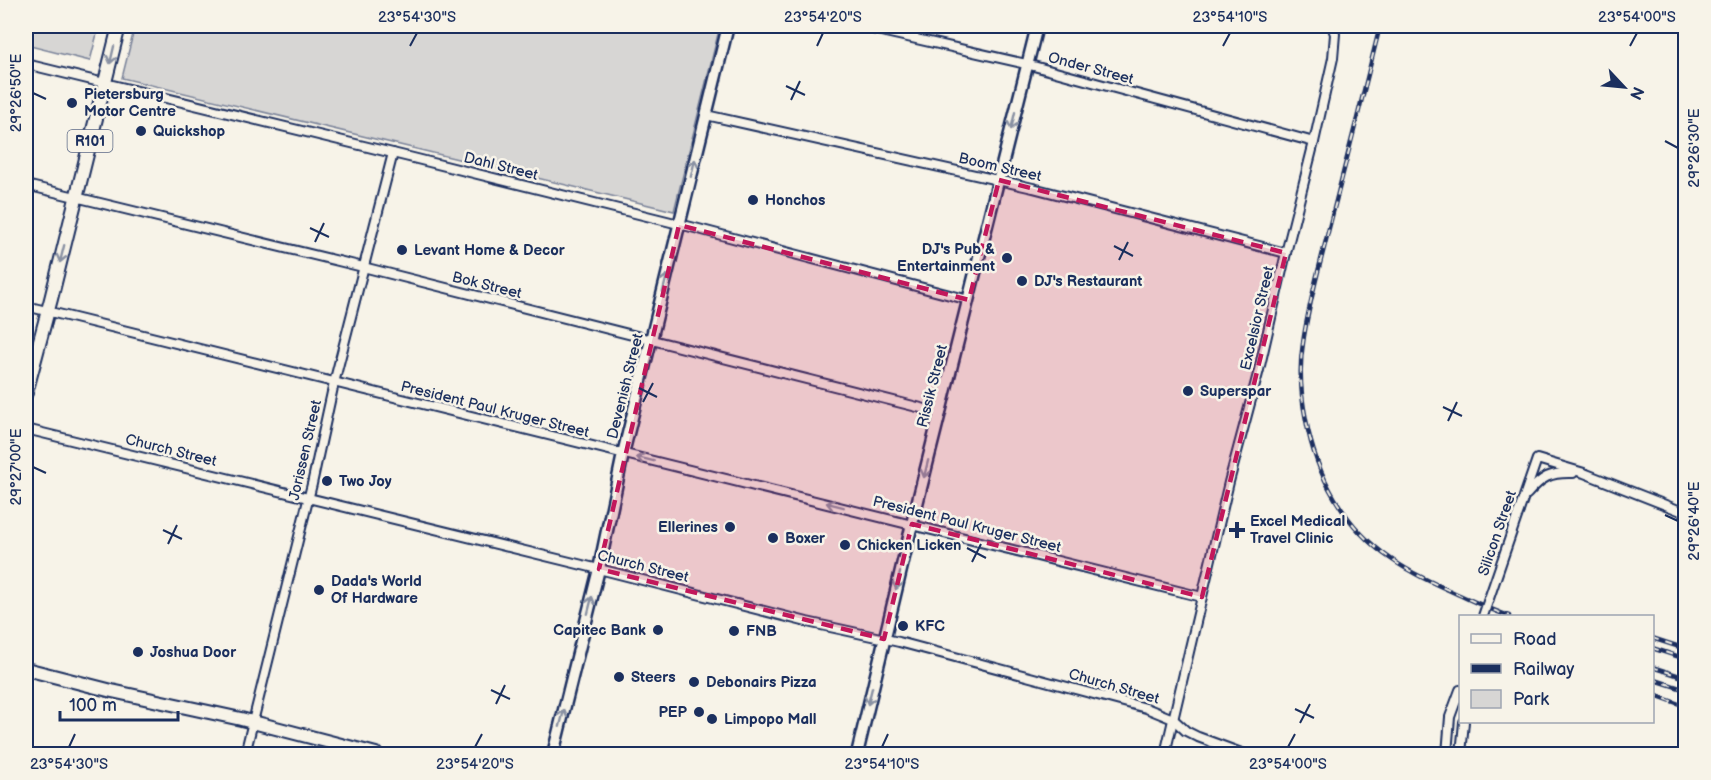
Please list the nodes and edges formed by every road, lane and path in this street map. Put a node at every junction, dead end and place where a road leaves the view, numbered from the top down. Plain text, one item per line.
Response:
1 (119, 26) edge
2 (728, 26) edge
3 (859, 26) edge
4 (1037, 26) edge
5 (1333, 27) edge
6 (26, 64) edge
7 (1026, 64) junction
8 (105, 84) junction
9 (706, 115) junction
10 (1314, 142) junction
11 (393, 153) junction
12 (999, 180) junction
13 (26, 185) edge
14 (76, 197) junction
15 (679, 225) junction
16 (1286, 253) junction
17 (363, 267) junction
18 (969, 300) junction
19 (26, 306) edge
20 (48, 311) junction
21 (652, 340) junction
22 (334, 383) junction
23 (26, 393) edge
24 (941, 413) junction
25 (26, 429) edge
26 (623, 454) junction
27 (1584, 473) junction
28 (1525, 496) junction
29 (308, 498) junction
30 (1686, 513) edge
31 (912, 524) junction
32 (599, 569) junction
33 (1202, 597) junction
34 (1483, 615) edge
35 (884, 639) junction
36 (26, 669) edge
37 (1459, 698) edge
38 (1173, 719) junction
39 (253, 722) junction
40 (1464, 723) edge
41 (245, 754) edge
42 (376, 754) edge
43 (553, 754) edge
44 (857, 754) edge
45 (1165, 754) edge
46 (1244, 754) edge
47 (1447, 754) edge
48 (1461, 754) edge

1 -> 8 main road, R101
2 - 9 main road, Devenish Street
3 - 7 street, Onder Street
4 - 7 main road, Rissik Street
5 - 10 street, Excelsior Street
6 - 8 street, Dahl Street
7 - 10 street, Onder Street
7 -> 12 main road, Rissik Street
8 - 11 street, Dahl Street
8 - 14 main road, R101
9 - 12 street, Boom Street
15 -> 9 main road, Devenish Street
10 - 16 street, Excelsior Street
11 - 15 street, Dahl Street
11 - 17 street, Jorissen Street
12 - 16 street, Boom Street
12 - 18 main road, Rissik Street
13 - 14 street, Bok Street
14 - 17 street, Bok Street
14 -> 20 main road, R101
15 - 18 street, Dahl Street
21 -> 15 main road, Devenish Street
16 - 33 street, Excelsior Street
17 - 21 street, Bok Street
17 - 22 street, Jorissen Street
18 - 24 main road, Rissik Street
19 - 20 street, President Paul Kruger Street
20 - 22 street, President Paul Kruger Street
20 - 23 main road, R101
21 - 24 street, Bok Street
21 - 26 main road, Devenish Street
22 - 26 street, President Paul Kruger Street
22 - 29 street, Jorissen Street
24 -> 31 main road, Rissik Street
25 - 29 street, Church Street
31 -> 26 street, President Paul Kruger Street
26 - 32 main road, Devenish Street
27 - 28 street
27 - 28 street, Silicon Street
27 - 30 street
28 - 34 street, Silicon Street, bridge
29 - 32 street, Church Street
29 - 39 street, Jorissen Street
31 - 33 street, President Paul Kruger Street
31 -> 35 main road, Rissik Street
32 - 35 street, Church Street
43 -> 32 main road, Devenish Street
33 - 38 street, Excelsior Street
35 - 38 street, Church Street
35 -> 44 main road, Rissik Street
36 - 39 main road
37 - 47 street
38 - 45 street, Excelsior Street
38 - 46 street, Church Street
39 - 41 street, Jorissen Street
39 - 42 main road
40 - 48 street

